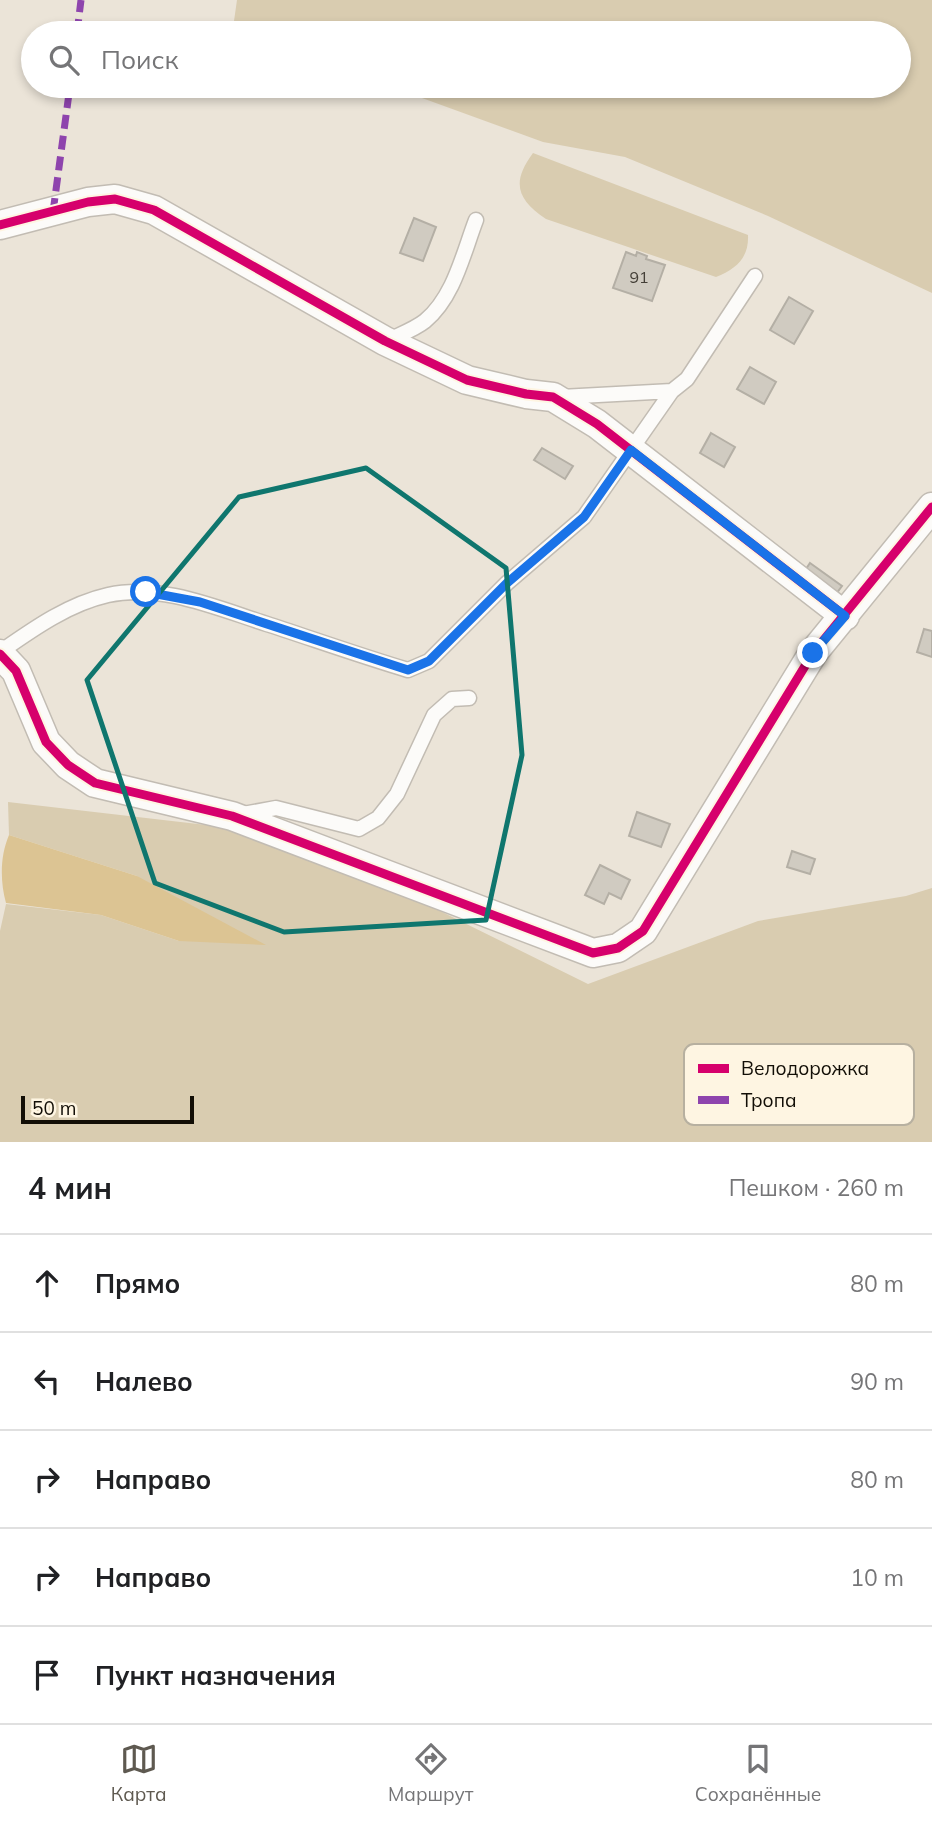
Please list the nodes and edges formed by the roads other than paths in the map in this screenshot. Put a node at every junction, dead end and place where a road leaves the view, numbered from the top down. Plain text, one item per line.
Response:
1 (476, 220) dead end
2 (0, 225) edge
3 (755, 276) dead end
4 (385, 341) junction
5 (672, 391) junction
6 (553, 397) junction
7 (631, 450) junction
8 (932, 507) edge
9 (845, 616) junction
10 (0, 653) edge
11 (468, 698) dead end
12 (232, 816) junction

1 - 4 lane
2 - 4 street
3 - 5 lane
4 - 6 street
5 - 6 lane
5 - 7 lane
6 - 7 street
7 - 9 street
7 - 10 lane
8 - 9 street
9 - 12 street
10 - 12 street
11 - 12 lane

